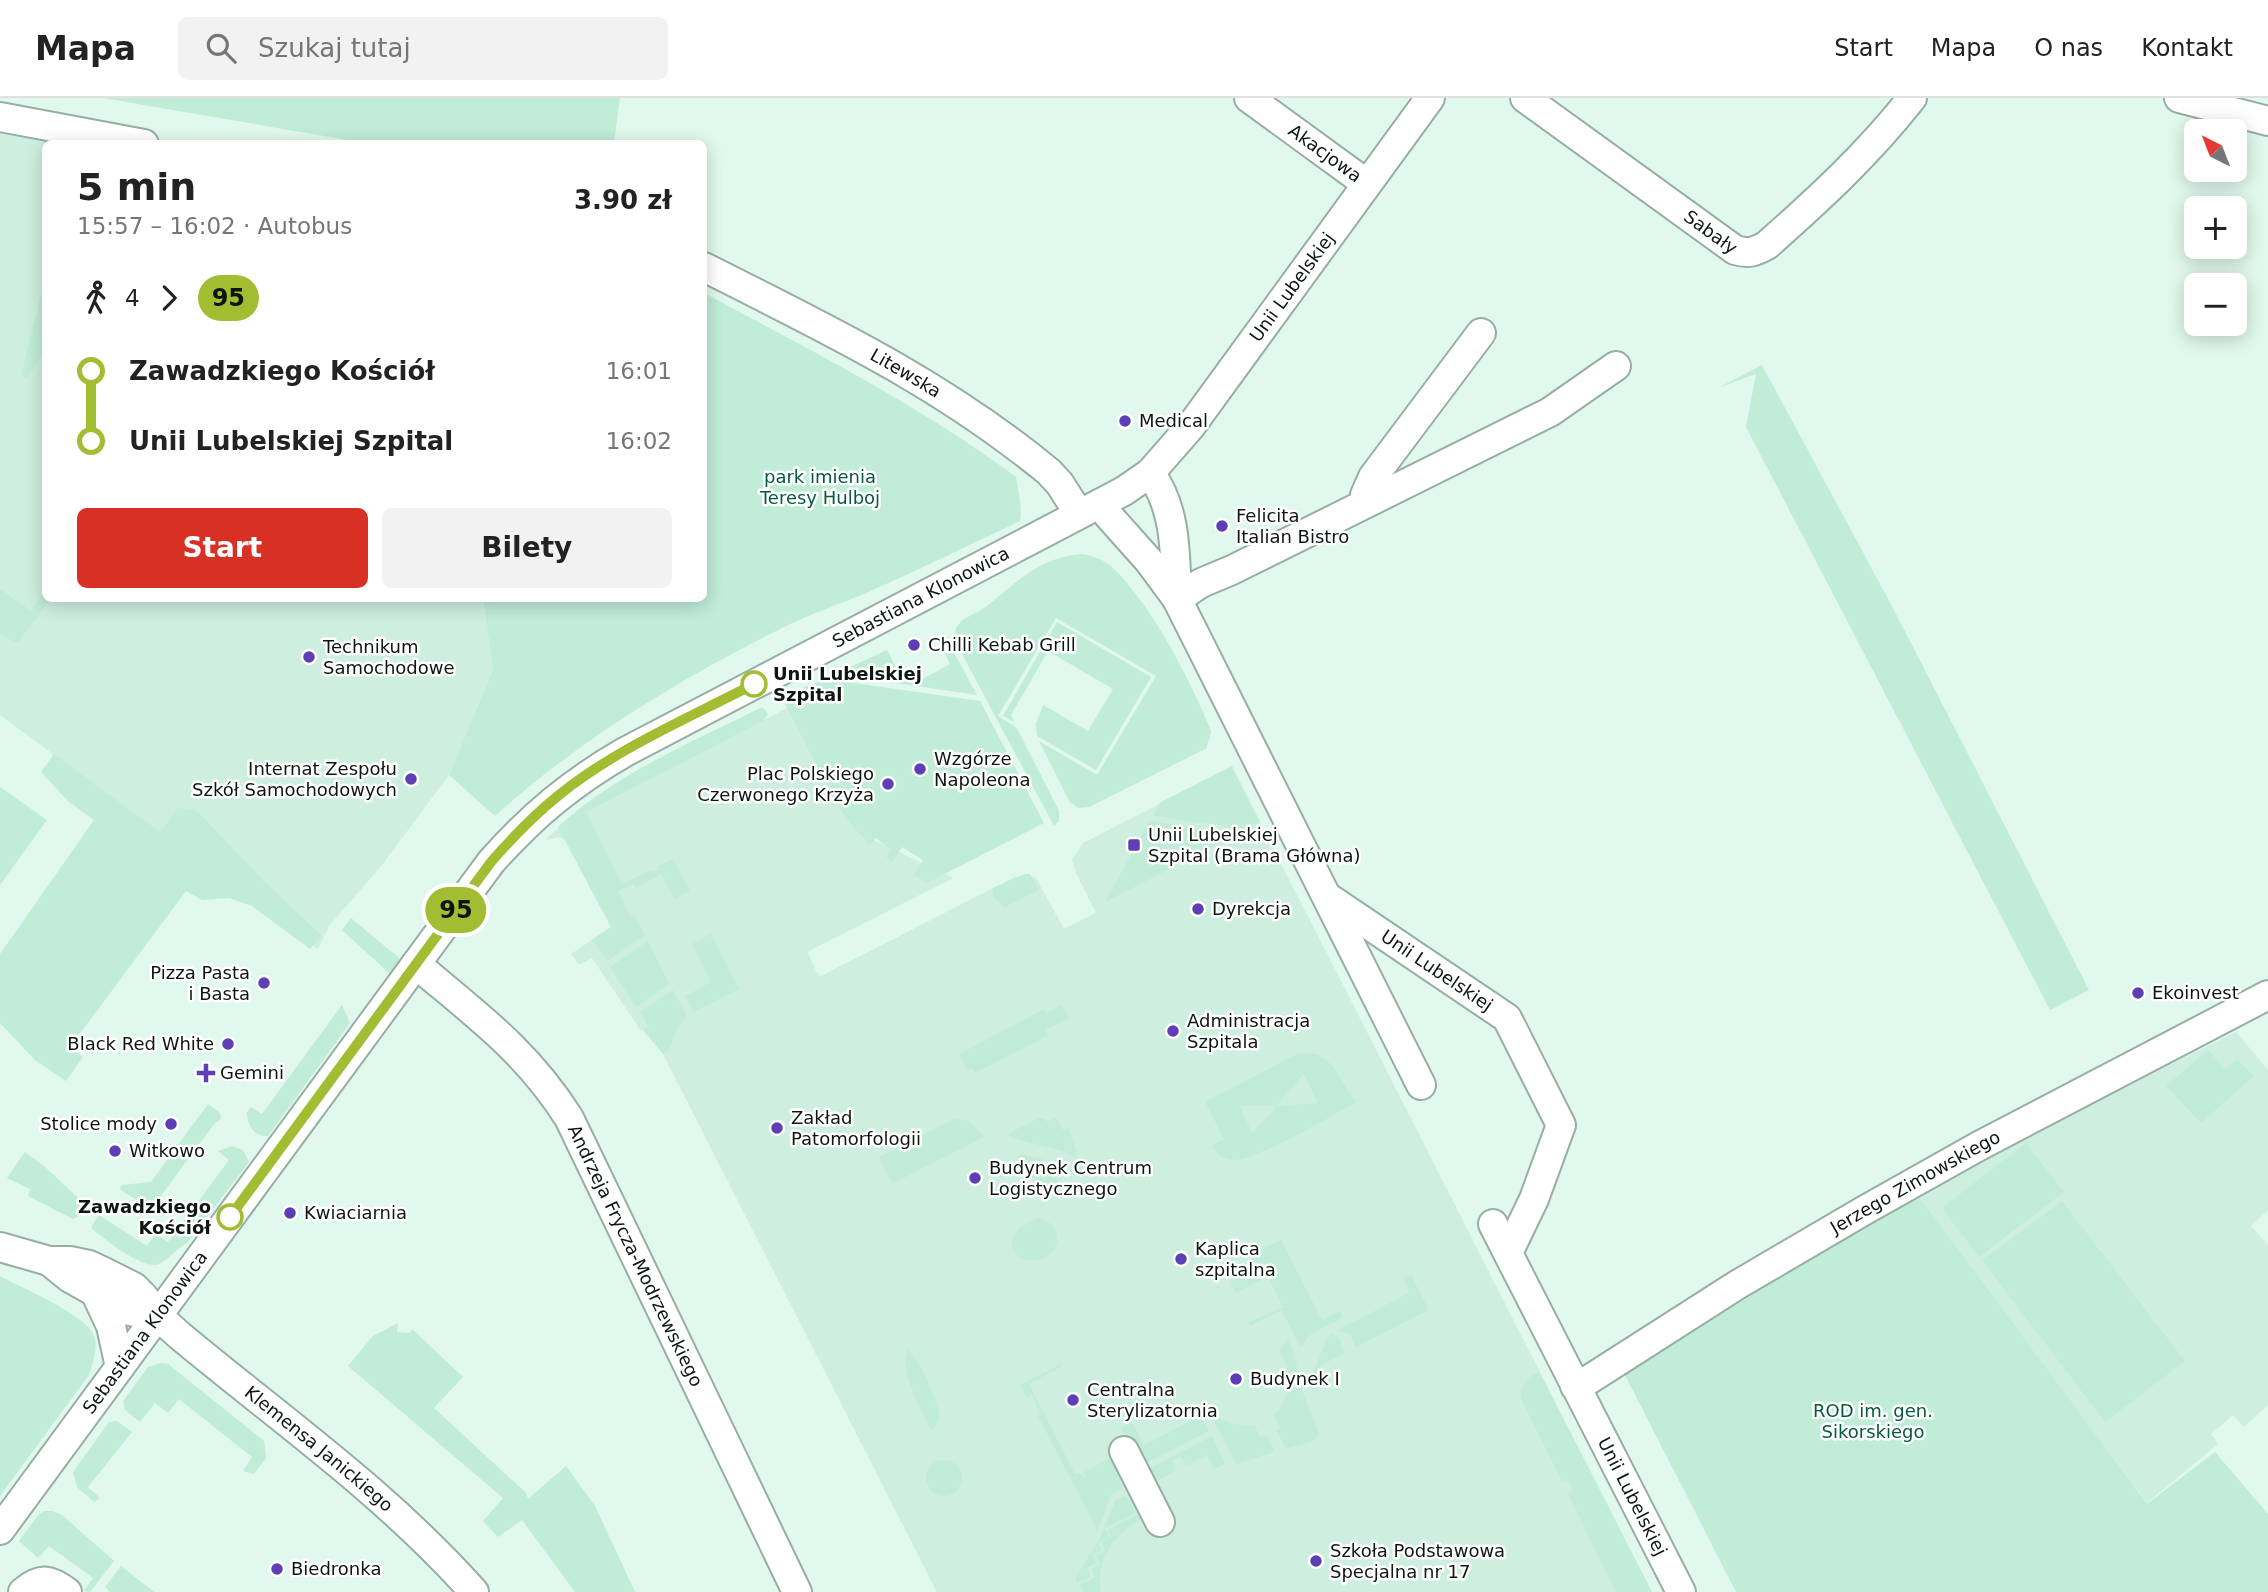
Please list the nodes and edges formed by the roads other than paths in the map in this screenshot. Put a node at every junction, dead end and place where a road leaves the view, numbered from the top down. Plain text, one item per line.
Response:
1 (1249, 98) edge
2 (1430, 98) edge
3 (1525, 98) edge
4 (1912, 98) edge
5 (2179, 98) edge
6 (0, 117) edge
7 (2268, 121) edge
8 (123, 140) edge
9 (1367, 184) junction
10 (707, 269) edge
11 (1482, 334) dead end
12 (1616, 366) dead end
13 (1150, 473) junction
14 (1366, 503) junction
15 (1090, 509) junction
16 (1177, 598) junction
17 (1326, 896) junction
18 (416, 964) junction
19 (2268, 995) edge
20 (1421, 1085) dead end
21 (1493, 1224) dead end
22 (0, 1247) edge
23 (1508, 1254) junction
24 (49, 1261) junction
25 (96, 1294) junction
26 (158, 1316) junction
27 (120, 1367) junction
28 (1575, 1386) junction
29 (1124, 1451) dead end
30 (1160, 1522) dead end
31 (0, 1530) edge
32 (23, 1592) edge
33 (67, 1592) edge
34 (474, 1592) edge
35 (797, 1592) edge
36 (1680, 1592) edge

1 - 9 street, Akacjowa
2 - 9 street, Unii Lubelskiej
3 - 4 street, Sabały
5 - 7 street
6 - 8 street
9 - 13 street, Unii Lubelskiej
10 - 15 street, Litewska
11 - 14 street
12 - 14 street
13 - 15 street, Unii Lubelskiej
13 - 16 street, Unii Lubelskiej
14 - 16 street
15 - 16 street, Unii Lubelskiej
15 - 18 street, Sebastiana Klonowica
16 - 17 street, Unii Lubelskiej
17 - 20 street, Unii Lubelskiej
17 - 23 street, Unii Lubelskiej
18 - 26 street, Sebastiana Klonowica
18 - 35 street, Andrzeja Frycza-Modrzewskiego
19 - 28 street, Jerzego Zimowskiego
21 - 23 street, Unii Lubelskiej
22 - 24 street
23 - 28 street, Unii Lubelskiej
24 - 25 street
24 - 26 street
25 - 26 street
25 - 27 street
26 - 27 street, Sebastiana Klonowica
26 - 34 street, Klemensa Janickiego
27 - 31 street, Sebastiana Klonowica
28 - 36 street, Unii Lubelskiej
29 - 30 street
32 - 33 street

